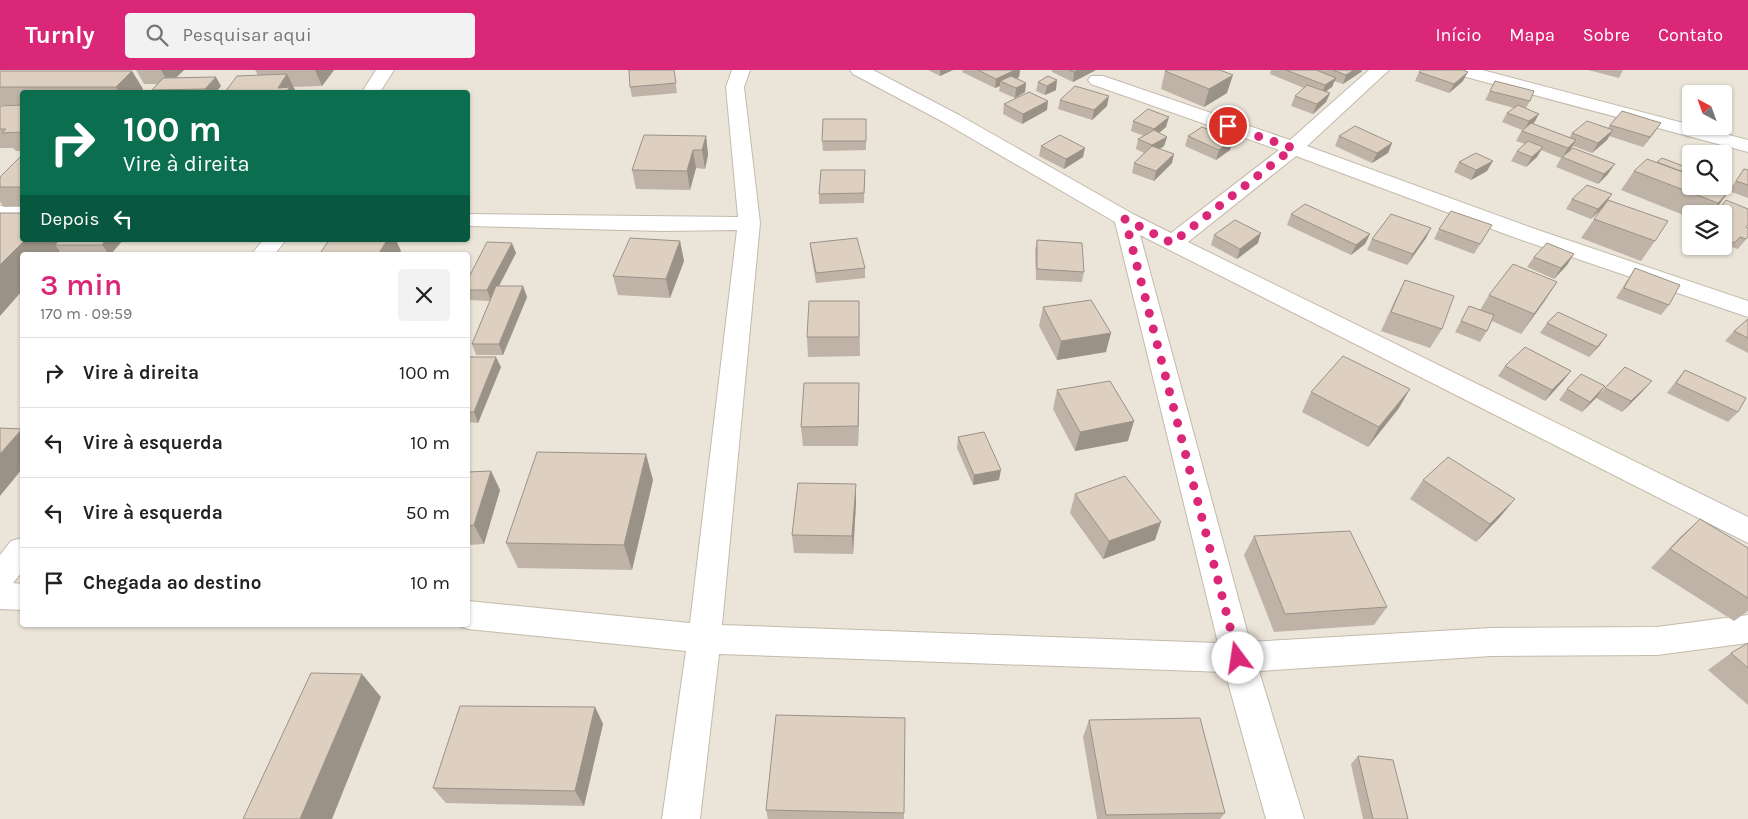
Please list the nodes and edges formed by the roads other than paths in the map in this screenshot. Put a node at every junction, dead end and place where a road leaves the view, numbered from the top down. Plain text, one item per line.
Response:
1 (385, 70) edge
2 (741, 70) edge
3 (860, 70) edge
4 (1380, 70) edge
5 (1461, 70) edge
6 (1097, 80) dead end
7 (372, 90) edge
8 (1748, 146) edge
9 (1293, 148) junction
10 (0, 212) edge
11 (20, 213) edge
12 (1125, 219) junction
13 (470, 220) edge
14 (749, 223) junction
15 (273, 242) edge
16 (1172, 243) junction
17 (265, 252) edge
18 (1748, 309) edge
19 (1748, 531) edge
20 (20, 552) edge
21 (0, 577) edge
22 (0, 596) edge
23 (20, 597) edge
24 (470, 616) edge
25 (1748, 629) edge
26 (704, 639) junction
27 (1238, 658) junction
28 (681, 819) edge
29 (1285, 819) edge

1 - 7 street
2 - 14 street
3 - 12 street
4 - 9 street
5 - 8 street
6 - 9 street
9 - 16 street
9 - 18 street
10 - 11 street
12 - 16 street
12 - 27 street
13 - 14 street
14 - 26 street
15 - 17 street
16 - 19 street
20 - 21 street
22 - 23 street
24 - 26 street
25 - 27 street
26 - 27 street
26 - 28 street
27 - 29 street

